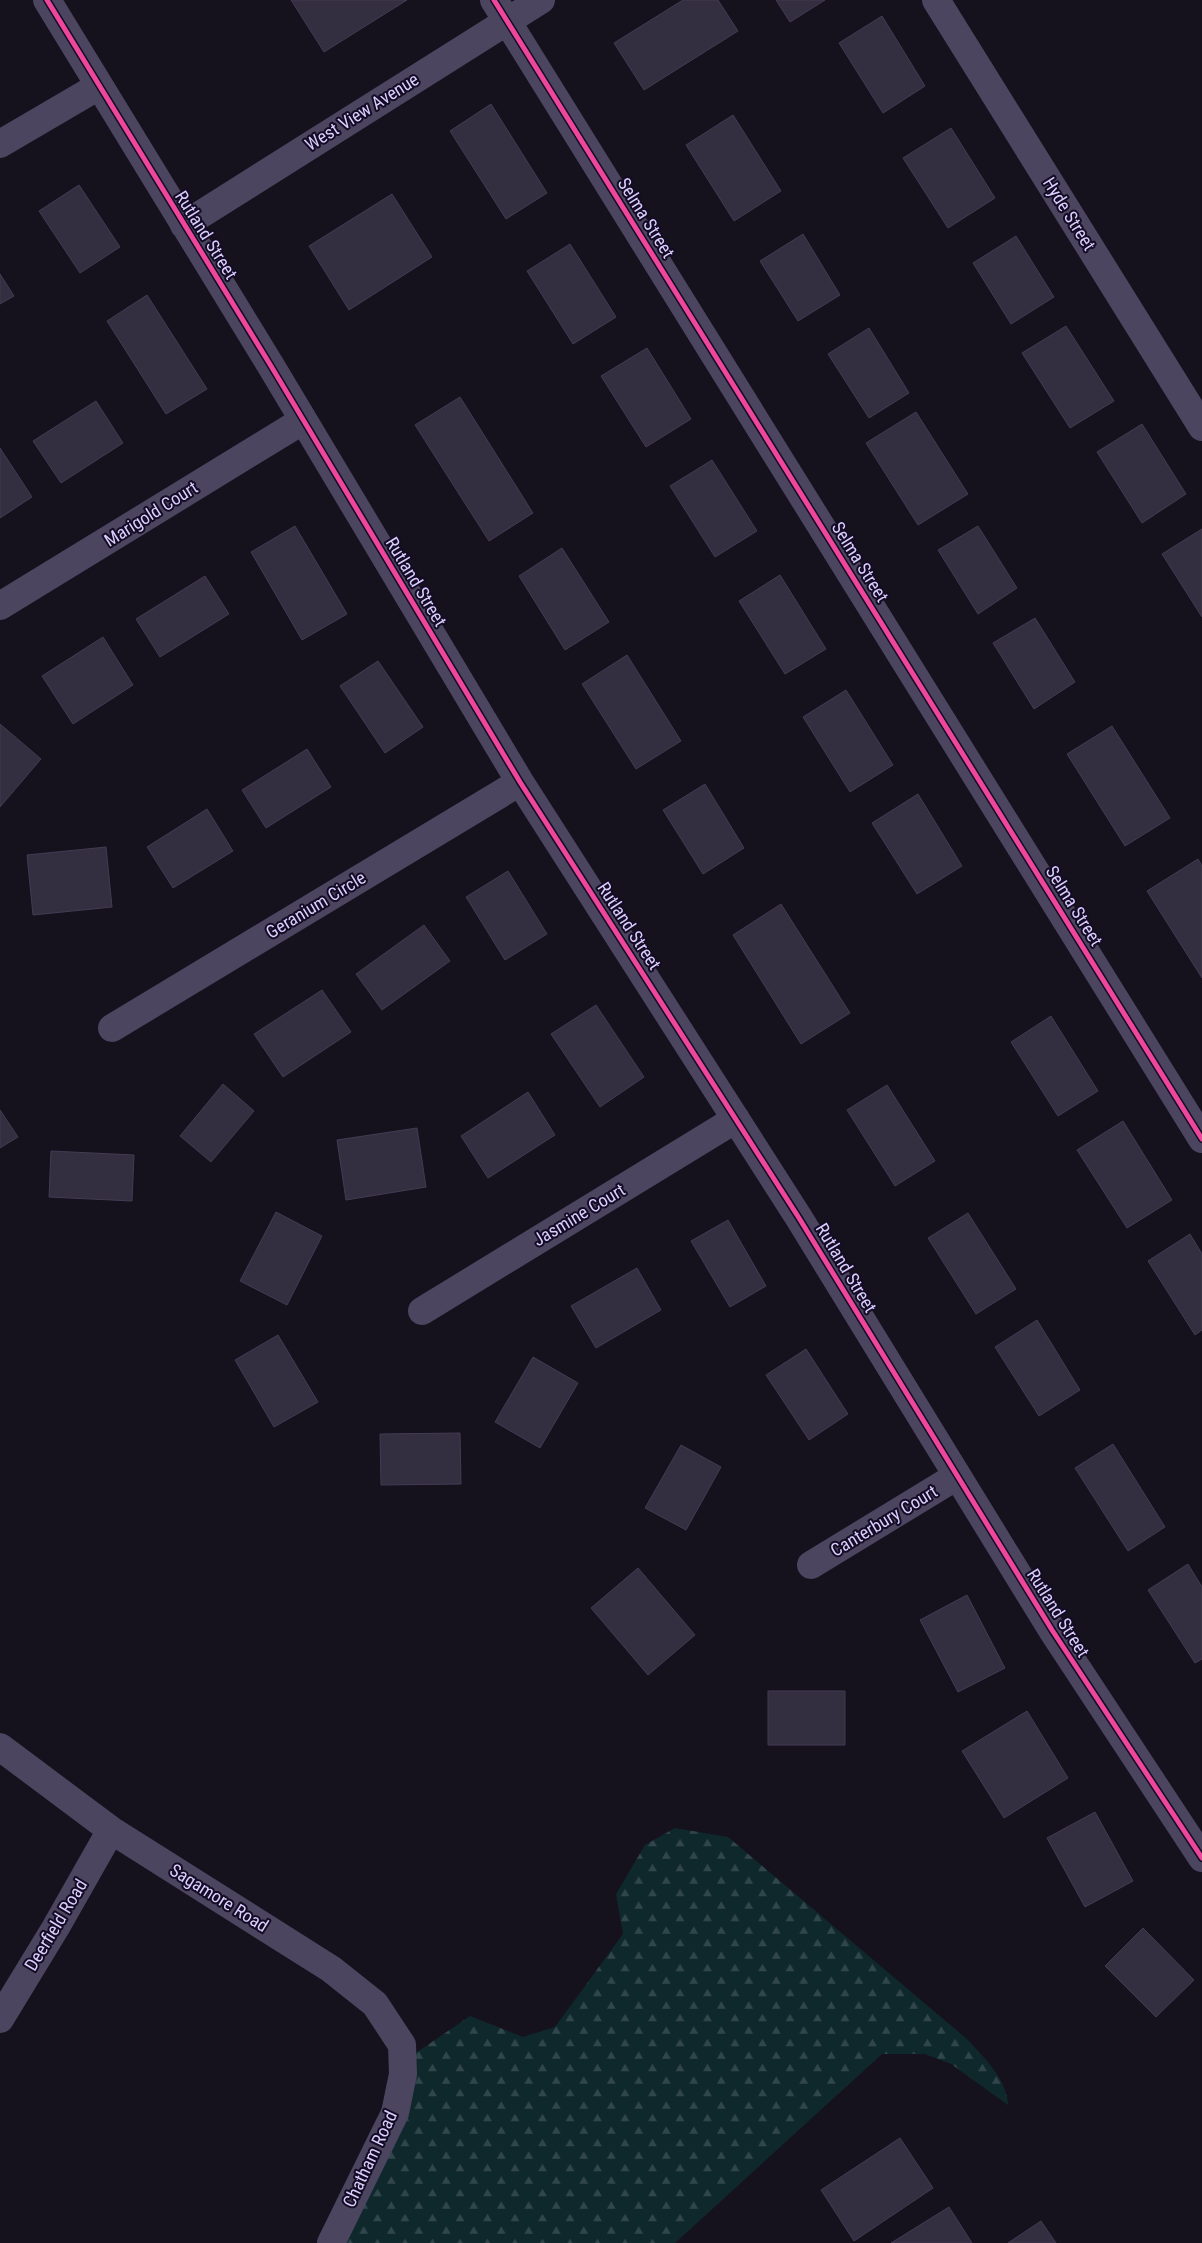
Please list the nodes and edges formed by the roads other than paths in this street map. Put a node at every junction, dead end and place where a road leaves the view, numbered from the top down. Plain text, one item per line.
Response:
1 (47, 0) edge
2 (541, 0) edge
3 (936, 0) edge
4 (501, 11) edge
5 (99, 86) junction
6 (0, 144) edge
7 (184, 225) junction
8 (302, 421) junction
9 (1202, 427) edge
10 (0, 606) edge
11 (520, 782) junction
12 (112, 1028) dead end
13 (736, 1119) junction
14 (1202, 1139) edge
15 (422, 1311) dead end
16 (957, 1476) junction
17 (810, 1565) dead end
18 (0, 1748) edge
19 (111, 1830) junction
20 (1202, 1858) edge
21 (0, 2019) edge
22 (403, 2074) joint
23 (331, 2243) edge

1 - 5 street, Rutland Street
2 - 4 street, West View Avenue
3 - 9 street, Hyde Street
4 - 7 street, West View Avenue
4 - 14 street, Selma Street
5 - 6 street
5 - 7 street, Rutland Street
7 - 8 street, Rutland Street
8 - 10 street, Marigold Court
8 - 11 street, Rutland Street
11 - 12 street, Geranium Circle
11 - 13 street, Rutland Street
13 - 15 street, Jasmine Court
13 - 16 street, Rutland Street
16 - 17 street, Canterbury Court
16 - 20 street, Rutland Street
18 - 19 street, Sagamore Road
19 - 21 street, Deerfield Road
19 - 22 street, Sagamore Road
22 - 23 street, Chatham Road

